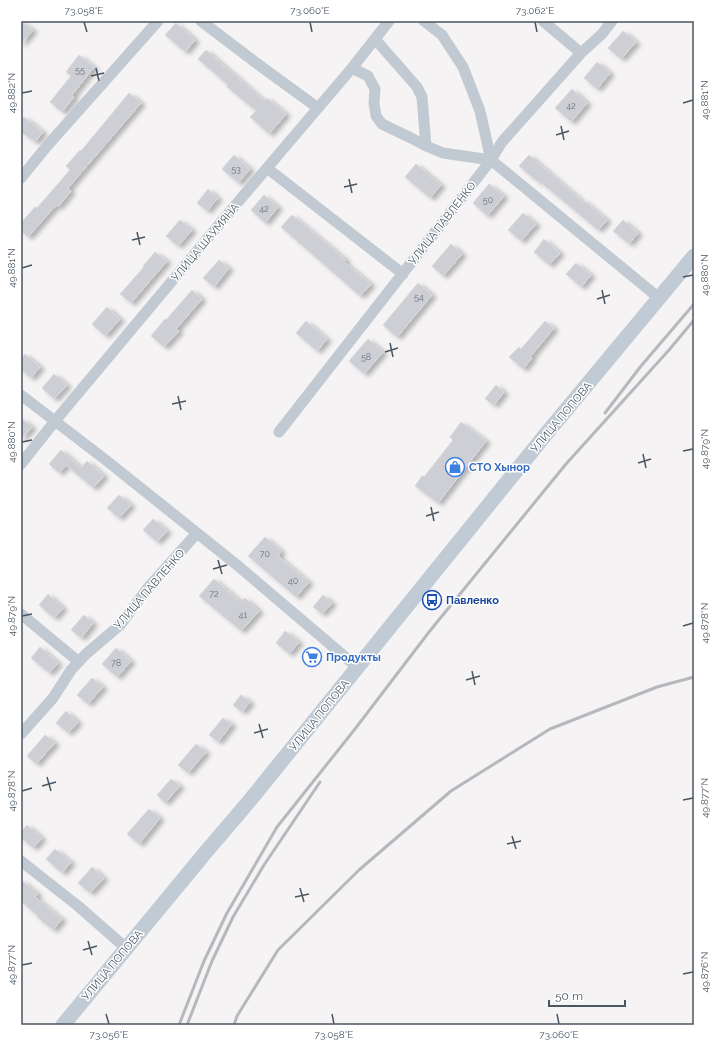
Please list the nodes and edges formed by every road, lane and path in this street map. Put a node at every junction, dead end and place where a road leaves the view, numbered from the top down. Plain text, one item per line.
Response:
1 (158, 21) edge
2 (202, 21) edge
3 (389, 21) edge
4 (424, 21) edge
5 (544, 21) edge
6 (612, 21) edge
7 (375, 39) junction
8 (581, 53) junction
9 (352, 68) junction
10 (318, 108) junction
11 (426, 146) junction
12 (491, 160) junction
13 (268, 168) junction
14 (21, 178) edge
15 (694, 256) edge
16 (403, 274) junction
17 (659, 298) junction
18 (21, 395) edge
19 (55, 421) junction
20 (279, 432) dead end
21 (21, 464) edge
22 (197, 533) junction
23 (21, 614) edge
24 (79, 662) junction
25 (357, 667) junction
26 (21, 734) edge
27 (21, 861) edge
28 (126, 948) junction
29 (63, 1025) edge

1 - 14 street
2 - 10 street
3 - 7 street, УЛИЦА ШАУМЯНА
4 - 12 street
5 - 8 street
6 - 8 street, УЛИЦА ПАВЛЕНКО
7 - 9 street, УЛИЦА ШАУМЯНА
7 - 11 street
8 - 12 street, УЛИЦА ПАВЛЕНКО
9 - 10 street, УЛИЦА ШАУМЯНА
9 - 11 street
10 - 13 street, УЛИЦА ШАУМЯНА
11 - 12 street
12 - 16 street, УЛИЦА ПАВЛЕНКО
12 - 17 street
13 - 16 street
13 - 19 street, УЛИЦА ШАУМЯНА
15 - 17 main road, УЛИЦА ПОПОВА
16 - 20 street, УЛИЦА ПАВЛЕНКО
17 - 25 main road, УЛИЦА ПОПОВА
18 - 19 street
19 - 21 street, УЛИЦА ШАУМЯНА
19 - 22 street
22 - 24 street, УЛИЦА ПАВЛЕНКО
22 - 25 street
23 - 24 street
24 - 26 street, УЛИЦА ПАВЛЕНКО
25 - 28 main road, УЛИЦА ПОПОВА
27 - 28 street
28 - 29 main road, УЛИЦА ПОПОВА

